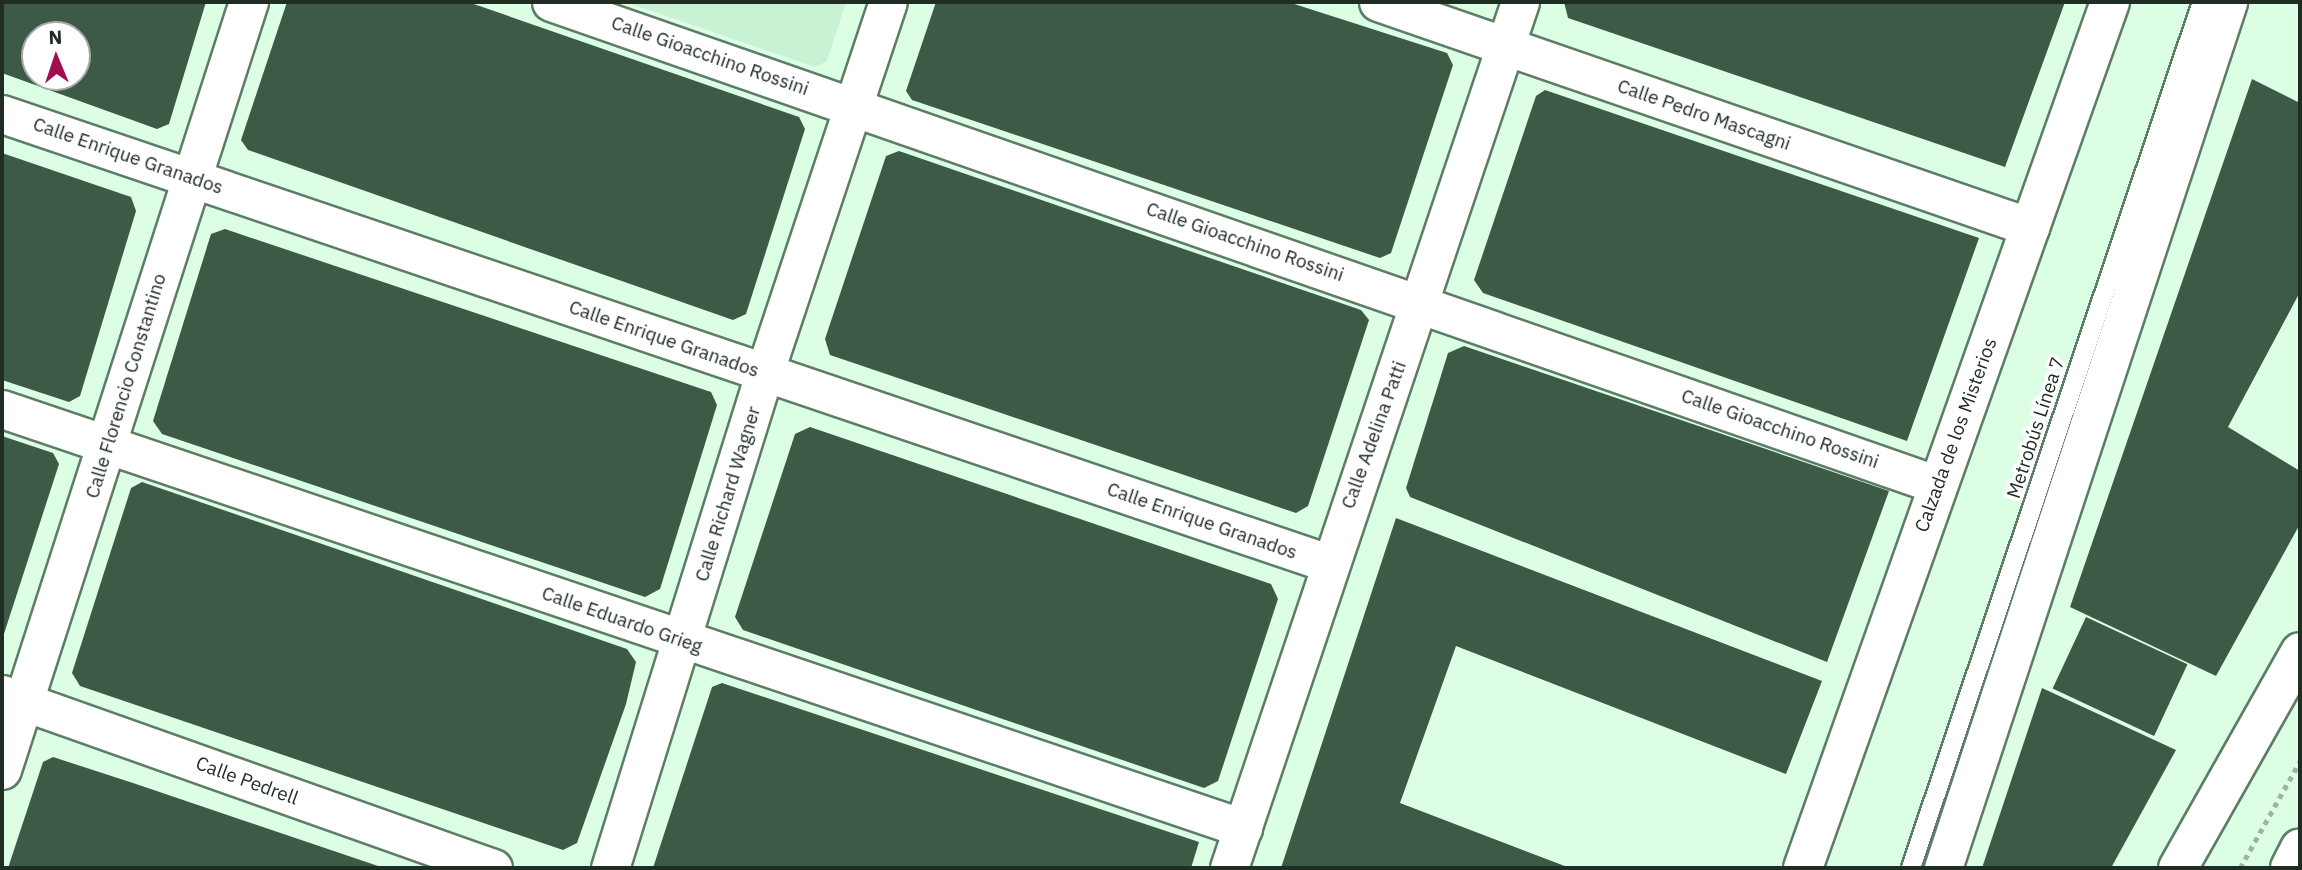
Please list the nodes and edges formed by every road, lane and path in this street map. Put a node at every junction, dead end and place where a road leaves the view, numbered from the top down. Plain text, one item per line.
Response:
1 (249, 2) edge
2 (551, 2) edge
3 (888, 2) edge
4 (1378, 2) edge
5 (1520, 2) edge
6 (2110, 2) edge
7 (2202, 2) edge
8 (2228, 2) edge
9 (1505, 46) junction
10 (853, 104) junction
11 (2, 114) edge
12 (191, 177) junction
13 (2030, 228) junction
14 (1422, 304) junction
15 (765, 374) junction
16 (2, 409) edge
17 (108, 444) junction
18 (1938, 485) junction
19 (1328, 563) junction
20 (684, 642) junction
21 (2300, 652) edge
22 (14, 698) edge
23 (2300, 761) edge
24 (2, 770) edge
25 (1242, 828) junction
26 (2300, 848) edge
27 (493, 868) edge
28 (610, 868) edge
29 (1230, 868) edge
30 (1803, 868) edge
31 (1911, 868) edge
32 (1943, 868) edge
33 (2178, 868) edge
34 (2240, 868) edge
35 (2290, 868) edge

1 - 12 main road, Calle Florencio Constantino
2 - 10 street, Calle Gioacchino Rossini
3 - 10 street, Calle Richard Wagner
4 - 9 street, Calle Pedro Mascagni
5 - 9 street, Calle Adelina Patti
6 - 13 main road, Calzada de los Misterios
7 - 31 lane, Metrobús Línea 7
8 - 32 street
9 - 13 street, Calle Pedro Mascagni
9 - 14 street, Calle Adelina Patti
10 - 14 street, Calle Gioacchino Rossini
10 - 15 street, Calle Richard Wagner
11 - 12 street, Calle Enrique Granados
12 - 15 street, Calle Enrique Granados
12 - 17 main road, Calle Florencio Constantino
13 - 18 main road, Calzada de los Misterios
14 - 18 street, Calle Gioacchino Rossini
14 - 19 street, Calle Adelina Patti
15 - 19 street, Calle Enrique Granados
15 - 20 street, Calle Richard Wagner
16 - 17 street, Calle Eduardo Grieg
17 - 20 street, Calle Eduardo Grieg
17 - 22 main road, Calle Florencio Constantino
18 - 30 main road, Calzada de los Misterios
19 - 25 street, Calle Adelina Patti
20 - 25 street, Calle Eduardo Grieg
20 - 28 street, Calle Richard Wagner
21 - 33 main road
22 - 24 main road, Calle Florencio Constantino
22 - 27 street, Calle Pedrell
23 - 34 path
25 - 29 street, Calle Adelina Patti
26 - 35 main road

